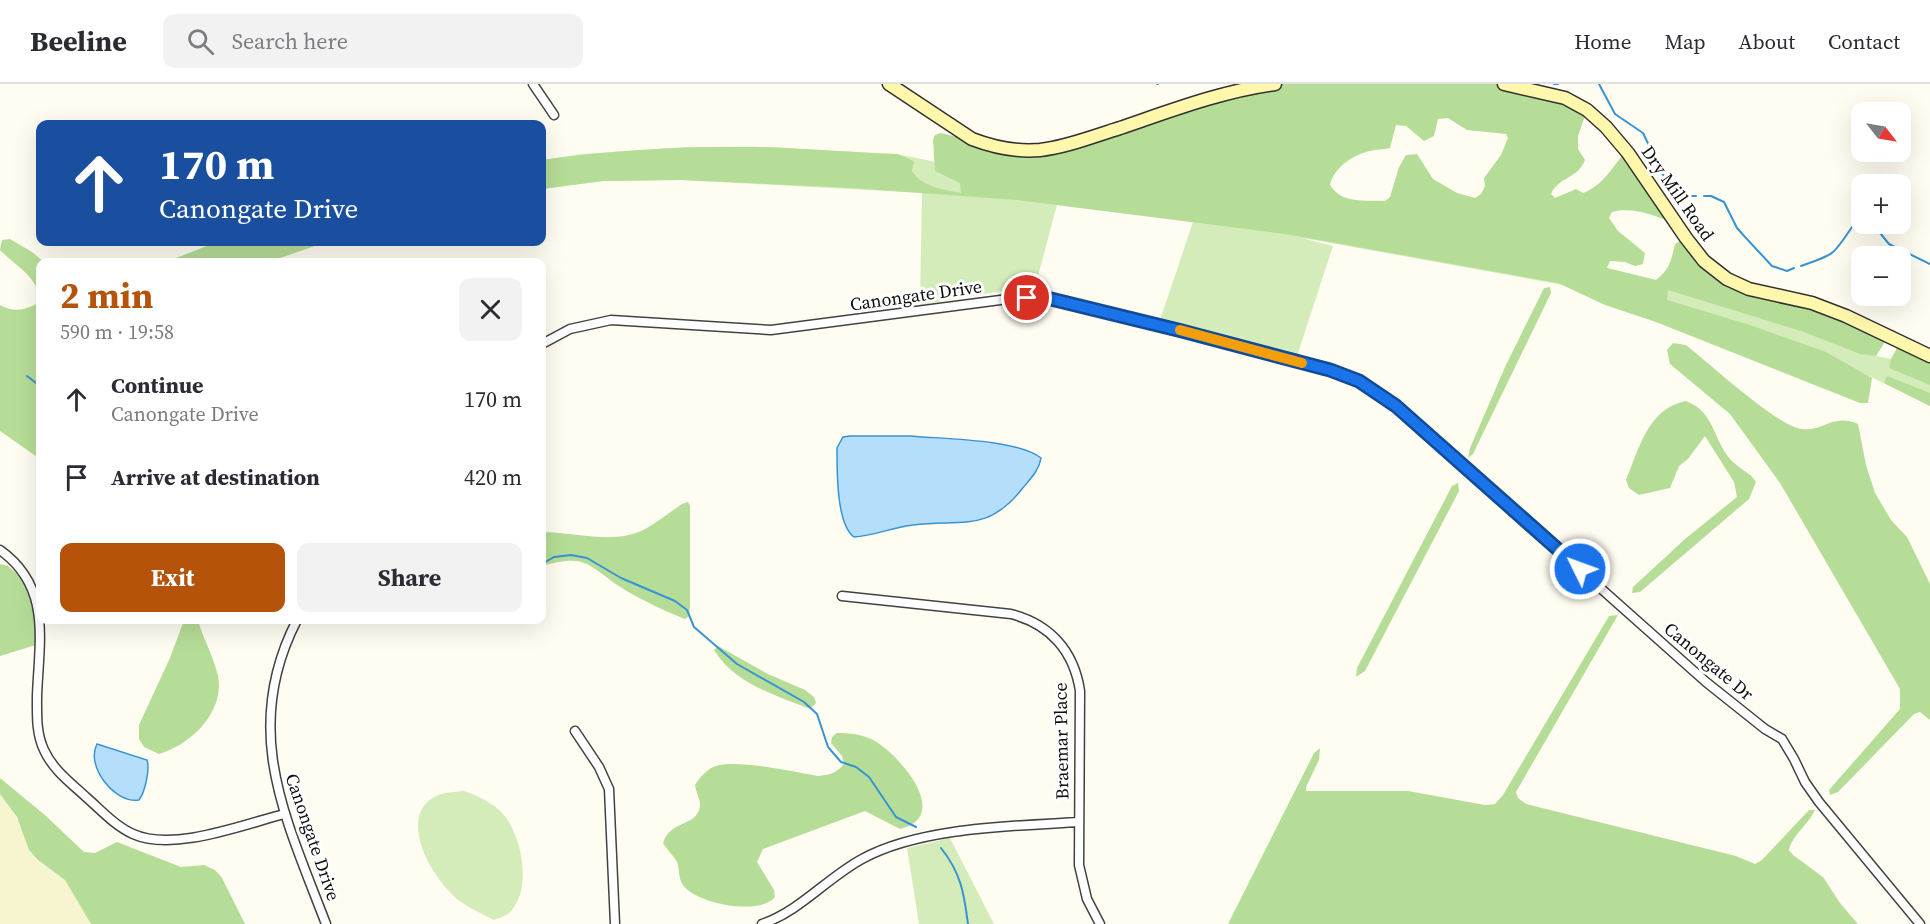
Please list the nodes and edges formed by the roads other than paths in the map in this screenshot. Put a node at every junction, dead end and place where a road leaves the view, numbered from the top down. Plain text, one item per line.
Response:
1 (533, 84) edge
2 (889, 84) edge
3 (1275, 84) edge
4 (1504, 84) edge
5 (554, 115) dead end
6 (546, 342) edge
7 (1930, 356) edge
8 (1445, 449) joint
9 (0, 550) edge
10 (842, 596) dead end
11 (36, 598) edge
12 (40, 624) edge
13 (295, 624) edge
14 (575, 731) dead end
15 (284, 814) junction
16 (1079, 822) junction
17 (326, 924) edge
18 (615, 924) edge
19 (762, 924) edge
20 (1100, 924) edge
21 (1920, 924) edge

1 - 5 street
2 - 3 street
4 - 7 street, Dry Mill Road
6 - 8 street, Canongate Drive
8 - 21 street, Canongate Dr
9 - 11 street
10 - 16 street, Braemar Place
12 - 15 street
13 - 15 street, Canongate Drive
14 - 18 street
15 - 17 street, Canongate Drive
16 - 19 street
16 - 20 street, Braemar Place

